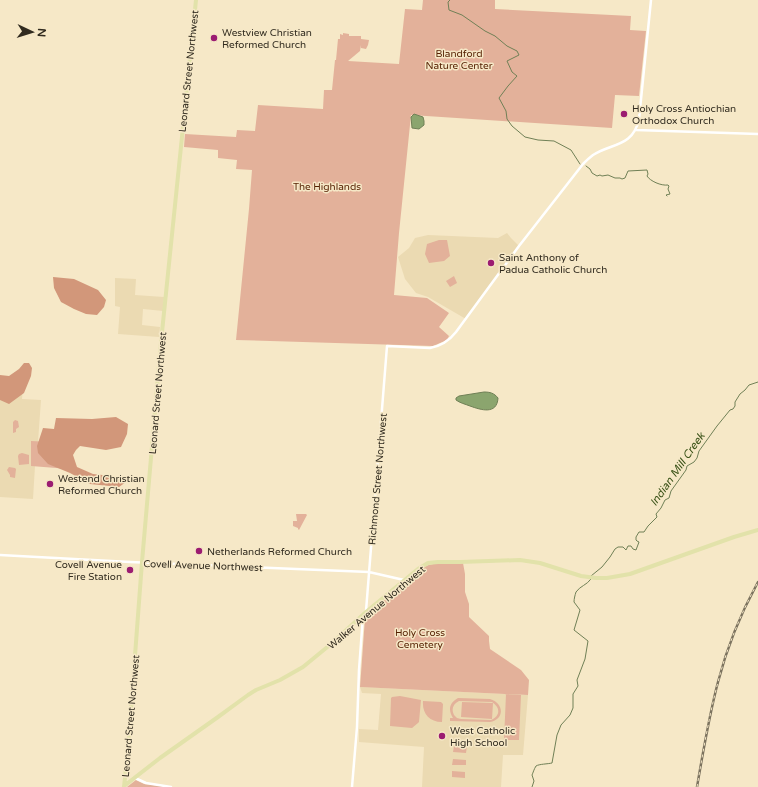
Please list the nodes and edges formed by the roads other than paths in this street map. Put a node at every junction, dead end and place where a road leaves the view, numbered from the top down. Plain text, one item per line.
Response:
1 (196, 0) edge
2 (651, 0) edge
3 (636, 130) junction
4 (758, 134) edge
5 (758, 530) edge
6 (0, 555) edge
7 (142, 562) junction
8 (369, 572) junction
9 (405, 580) junction
10 (365, 613) junction
11 (135, 777) junction
12 (123, 787) edge
13 (171, 787) edge
14 (352, 787) edge

1 - 7 main road, Leonard Street Northwest
2 - 3 street
3 - 4 street
3 - 8 street, Richmond Street Northwest
5 - 9 main road, Walker Avenue Northwest
6 - 7 street, Covell Avenue Northwest
7 - 8 street, Covell Avenue Northwest
7 - 12 main road, Leonard Street Northwest
8 - 9 street, Covell Avenue Northwest
8 - 10 street, Richmond Street Northwest
9 - 10 main road, Walker Avenue Northwest
10 - 11 main road, Walker Avenue Northwest
10 - 14 street, Richmond Street Northwest
11 - 12 main road, Walker Avenue Northwest
11 - 13 street

